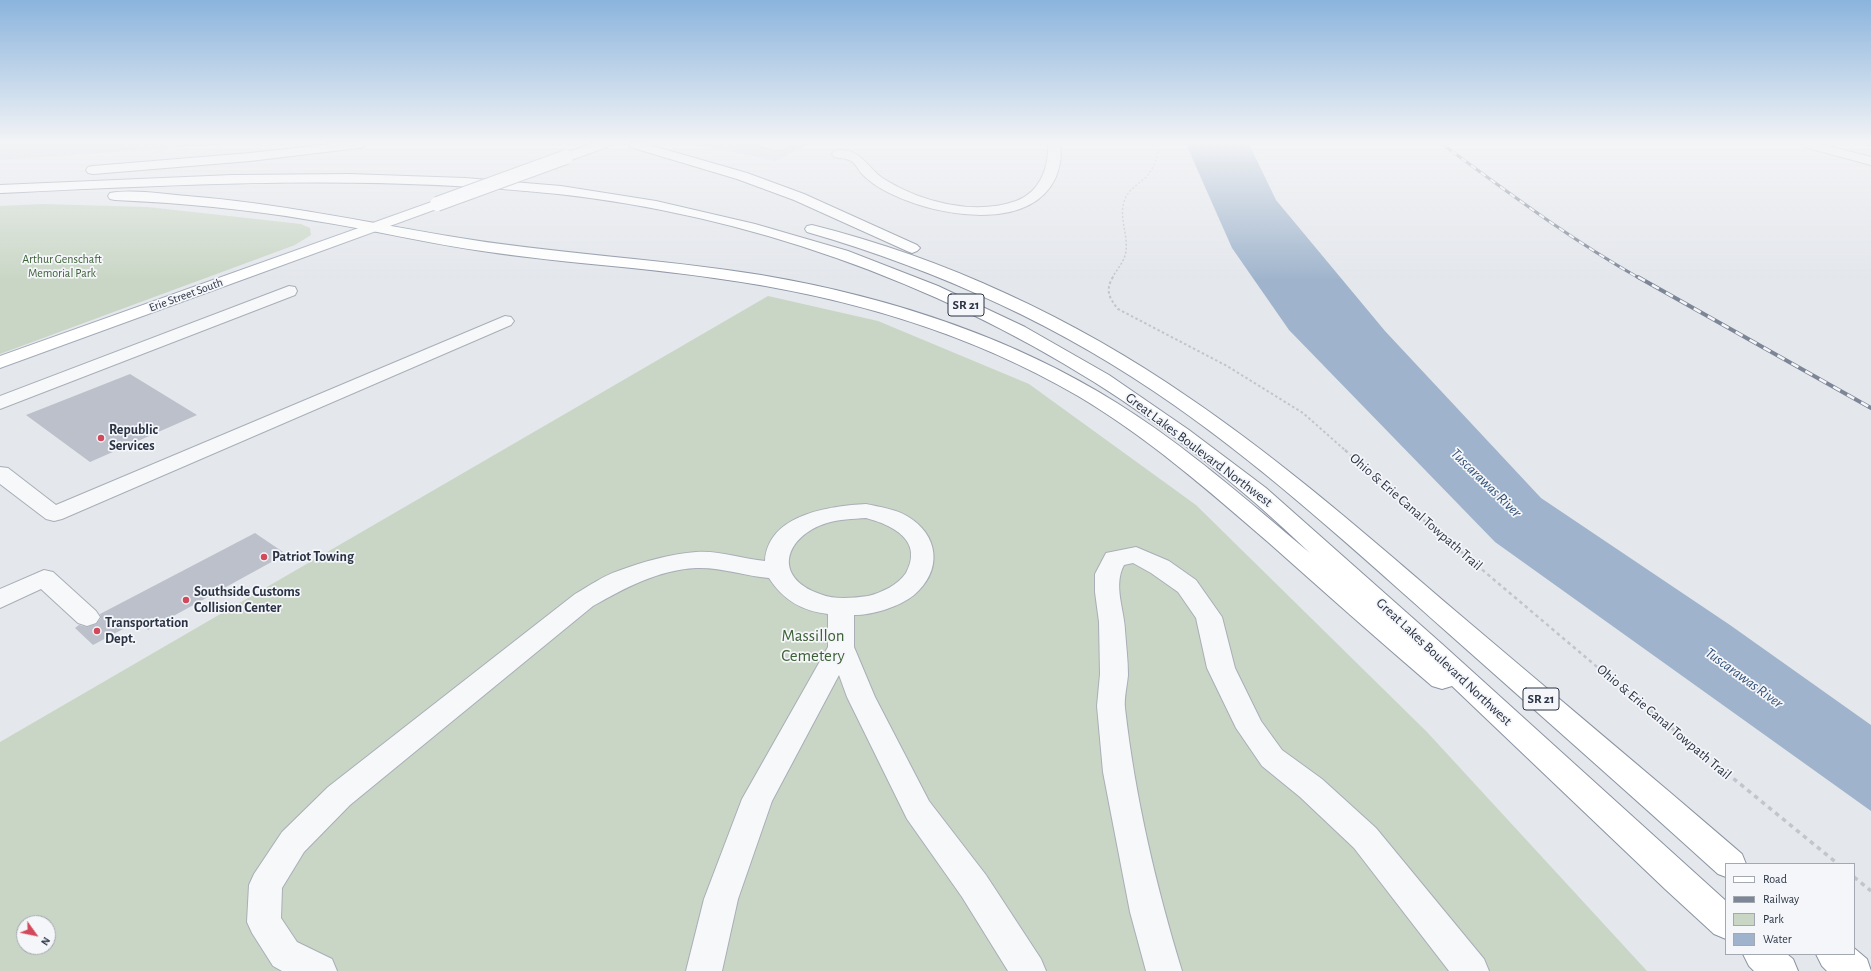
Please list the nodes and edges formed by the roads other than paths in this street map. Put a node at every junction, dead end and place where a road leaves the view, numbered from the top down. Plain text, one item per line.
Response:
1 (477, 189) edge
2 (542, 189) edge
3 (625, 189) edge
4 (778, 189) edge
5 (895, 189) edge
6 (1043, 189) edge
7 (0, 195) edge
8 (780, 220) dead end
9 (795, 224) dead end
10 (373, 227) junction
11 (289, 291) dead end
12 (505, 321) dead end
13 (0, 362) edge
14 (0, 403) edge
15 (0, 473) edge
16 (1351, 535) junction
17 (777, 570) junction
18 (0, 599) edge
19 (841, 608) junction
20 (87, 617) dead end
21 (841, 647) junction
22 (1537, 748) junction
23 (1729, 863) edge
24 (1725, 922) edge
25 (1762, 955) edge
26 (1835, 955) edge
27 (319, 971) edge
28 (704, 971) edge
29 (1028, 971) edge
30 (1164, 971) edge
31 (1471, 971) edge
32 (1780, 971) edge
33 (1854, 971) edge

1 - 10 main road, Erie Street South, bridge
2 - 22 main road, Great Lakes Boulevard Northwest / SR 21
3 - 8 main road
4 - 16 main road
5 - 6 street
7 - 10 main road
9 - 16 main road, Great Lakes Boulevard Northwest / SR 21
10 - 13 main road, Erie Street South
10 - 22 main road
11 - 14 street
12 - 15 street
16 - 23 main road, Great Lakes Boulevard Northwest / SR 21
17 - 19 street
17 - 19 street
17 - 27 street
18 - 20 street
19 - 21 street
21 - 28 street
21 - 29 street
22 - 24 main road, Great Lakes Boulevard Northwest / SR 21
25 - 32 main road
26 - 33 main road
30 - 31 street

